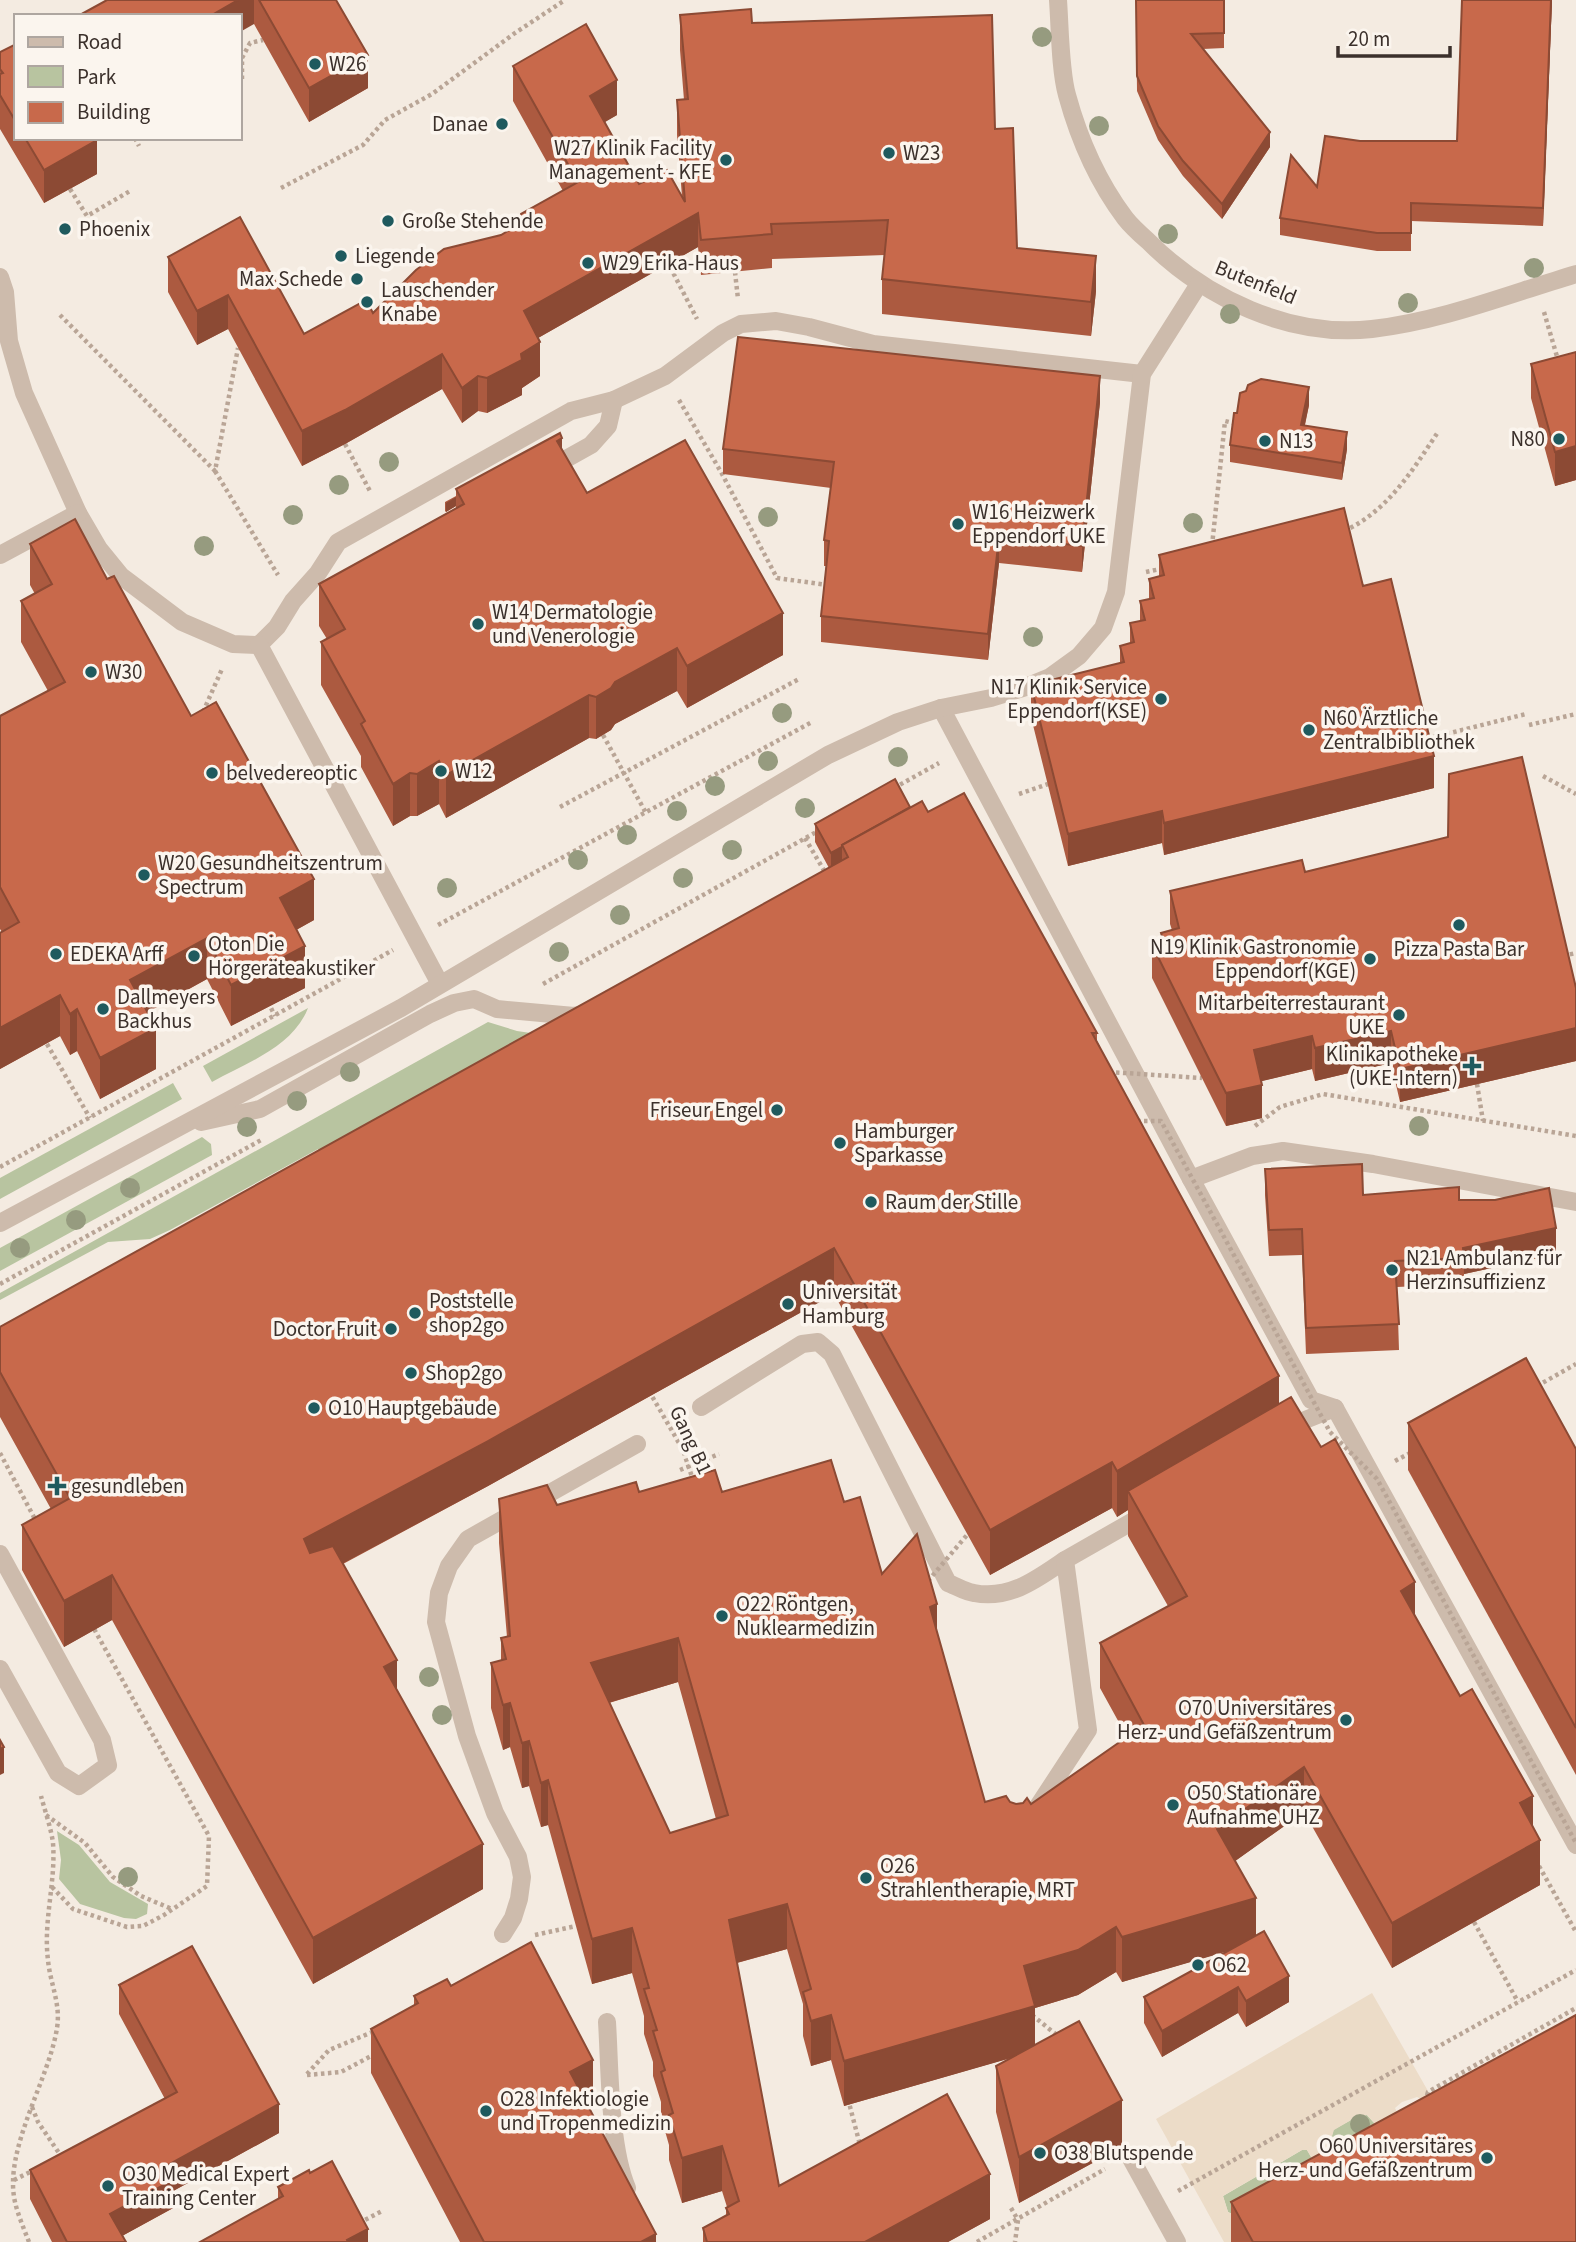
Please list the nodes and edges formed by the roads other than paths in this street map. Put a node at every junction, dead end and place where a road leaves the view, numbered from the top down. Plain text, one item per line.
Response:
1 (1058, 0) edge
2 (1576, 274) edge
3 (0, 276) edge
4 (1199, 284) junction
5 (1142, 374) junction
6 (614, 400) junction
7 (535, 477) edge
8 (78, 513) junction
9 (0, 555) edge
10 (318, 573) junction
11 (345, 573) edge
12 (259, 645) junction
13 (942, 708) junction
14 (440, 984) junction
15 (599, 1012) edge
16 (181, 1126) junction
17 (1191, 1179) junction
18 (1576, 1202) edge
19 (0, 1223) edge
20 (701, 1407) dead end
21 (1335, 1408) junction
22 (1272, 1440) edge
23 (637, 1444) dead end
24 (1162, 1504) edge
25 (0, 1554) edge
26 (1065, 1560) junction
27 (0, 1669) edge
28 (1024, 1827) edge
29 (1576, 1844) edge
30 (503, 1934) road end
31 (607, 2022) dead end
32 (1129, 2155) road end
33 (635, 2207) edge
34 (1177, 2242) edge

1 - 4 street, Butenfeld
2 - 4 street, Butenfeld
3 - 8 street
4 - 5 street
5 - 6 street
5 - 13 street
6 - 7 street
6 - 10 street
8 - 9 street
8 - 12 street
10 - 11 street
10 - 12 street
12 - 14 street
13 - 14 street
13 - 17 street
14 - 16 street
15 - 16 street
16 - 19 street
17 - 18 street
17 - 21 street
20 - 26 street
21 - 22 street
21 - 29 street
23 - 30 street
24 - 26 street
25 - 27 street
26 - 28 street
31 - 33 street
32 - 34 street

